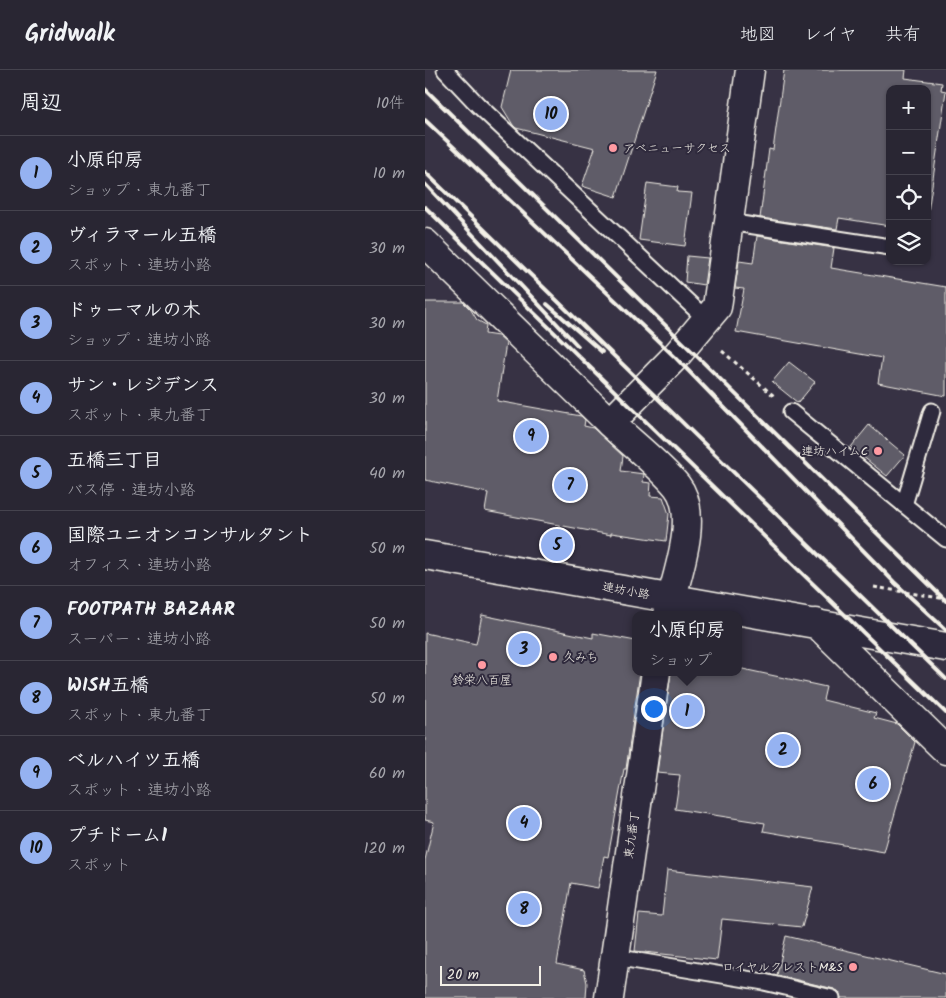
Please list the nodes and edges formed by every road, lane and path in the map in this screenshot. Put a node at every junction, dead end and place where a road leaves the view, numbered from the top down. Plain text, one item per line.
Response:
1 (445, 70) edge
2 (749, 70) edge
3 (728, 222) junction
4 (425, 243) edge
5 (886, 246) edge
6 (702, 324) junction
7 (932, 411) dead end
8 (791, 412) joint
9 (610, 423) junction
10 (904, 505) junction
11 (946, 539) edge
12 (425, 554) edge
13 (874, 587) dead end
14 (946, 599) edge
15 (669, 607) edge
16 (706, 611) edge
17 (742, 615) edge
18 (816, 623) junction
19 (941, 647) edge
20 (655, 676) edge
21 (946, 750) edge
22 (614, 957) junction
23 (609, 998) edge
24 (832, 998) edge

1 - 6 lane
2 - 3 street
3 - 5 lane
3 - 6 street
4 - 9 street
6 - 8 path
6 - 9 street
7 - 10 lane
8 - 10 lane
9 - 15 street
10 - 11 lane
12 - 15 street, 連坊小路
13 - 14 path, bridge
15 - 16 street, 連坊小路
17 - 18 street, 連坊小路
18 - 19 street, 連坊小路
18 - 21 street
20 - 22 street, 東九番丁
22 - 23 street, 東九番丁
22 - 24 lane

